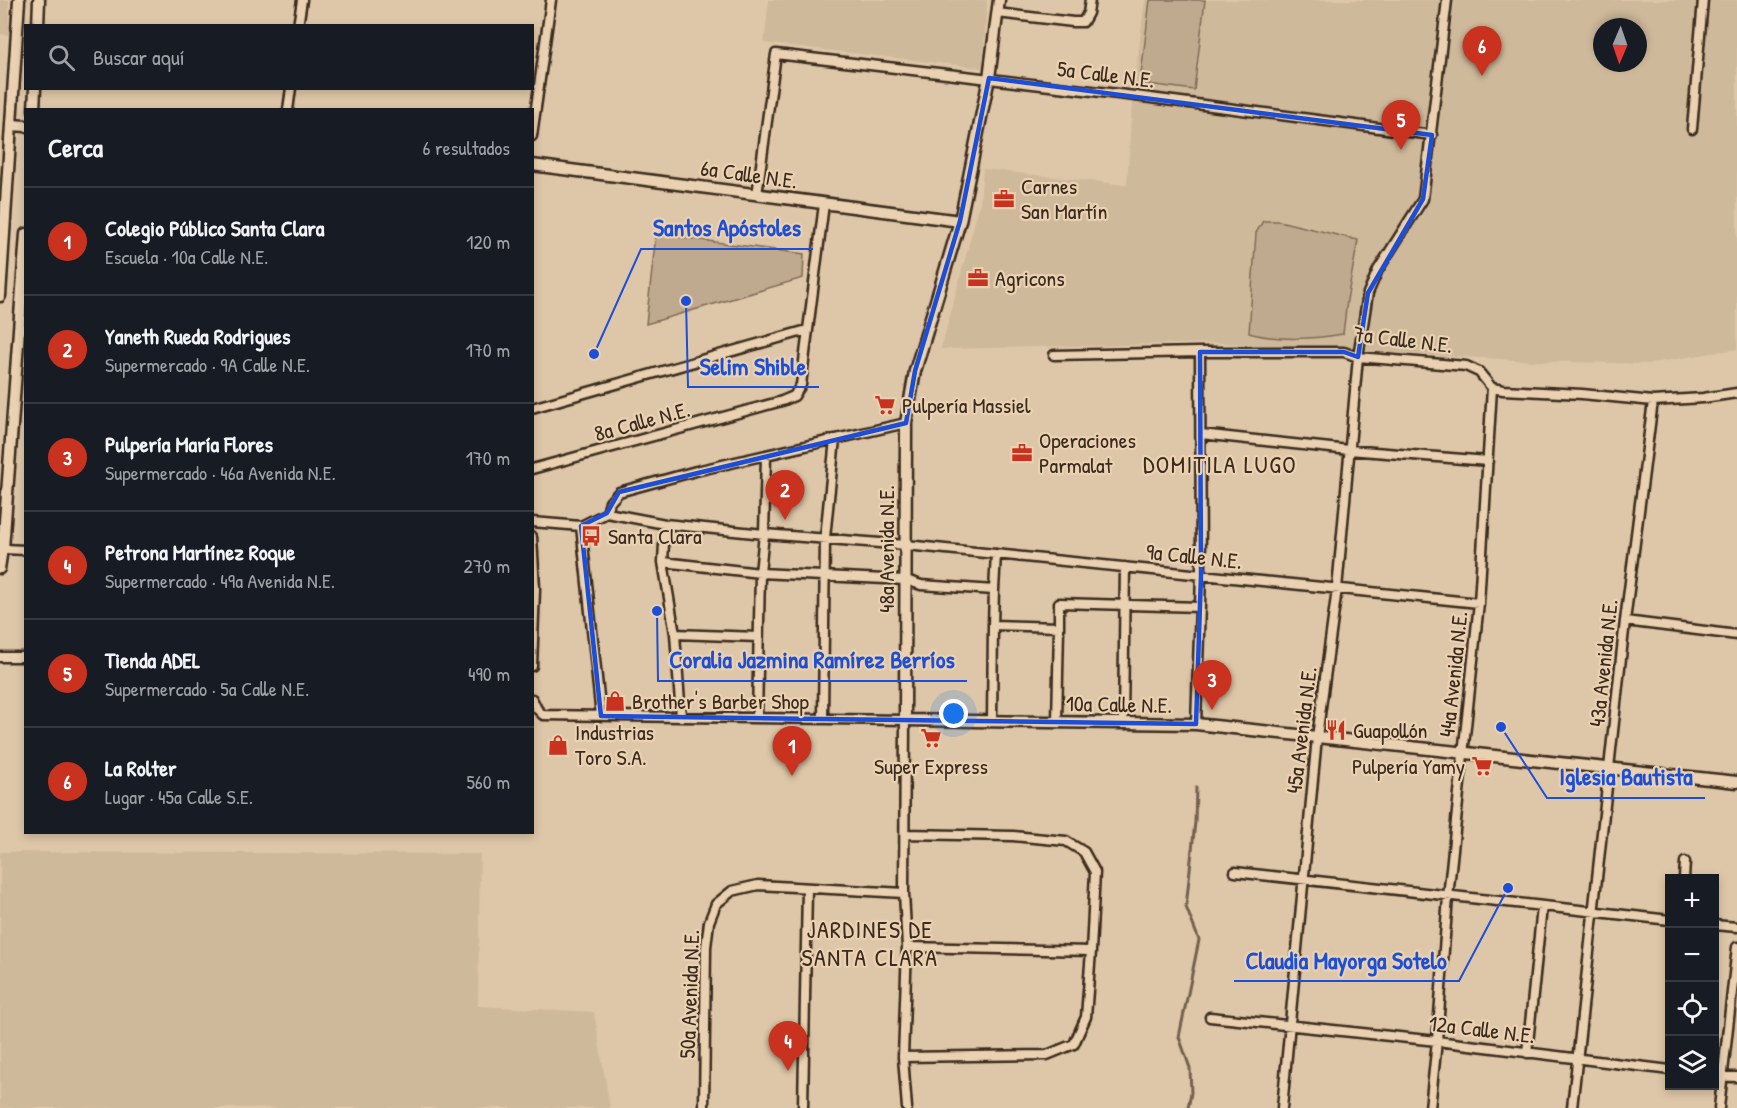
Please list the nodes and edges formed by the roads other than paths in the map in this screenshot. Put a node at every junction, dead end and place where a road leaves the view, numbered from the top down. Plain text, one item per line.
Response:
1 (19, 0) edge
2 (39, 0) edge
3 (302, 0) edge
4 (551, 0) edge
5 (999, 0) edge
6 (1090, 0) edge
7 (1447, 0) edge
8 (1703, 0) edge
9 (997, 13) junction
10 (38, 24) edge
11 (298, 24) edge
12 (989, 78) junction
13 (35, 90) edge
14 (291, 90) edge
15 (34, 108) edge
16 (288, 108) edge
17 (534, 122) edge
18 (11, 125) junction
19 (24, 126) edge
20 (1692, 129) dead end
21 (1432, 135) junction
22 (534, 165) edge
23 (757, 195) junction
24 (824, 204) junction
25 (960, 221) junction
26 (24, 260) edge
27 (0, 296) edge
28 (807, 330) junction
29 (1200, 352) junction
30 (1054, 356) dead end
31 (1358, 357) junction
32 (1492, 388) junction
33 (1737, 393) edge
34 (1653, 401) junction
35 (534, 407) edge
36 (906, 423) junction
37 (1201, 434) junction
38 (835, 439) junction
39 (1349, 450) junction
40 (766, 456) junction
41 (1488, 461) junction
42 (534, 469) edge
43 (607, 513) junction
44 (534, 522) edge
45 (665, 524) junction
46 (581, 526) junction
47 (764, 534) junction
48 (825, 538) junction
49 (906, 545) junction
50 (2, 550) edge
51 (24, 550) edge
52 (996, 554) junction
53 (663, 562) junction
54 (1125, 567) junction
55 (0, 569) edge
56 (760, 573) junction
57 (1202, 575) junction
58 (825, 576) junction
59 (906, 580) junction
60 (1336, 589) junction
61 (994, 590) junction
62 (1479, 603) junction
63 (1124, 605) junction
64 (1200, 607) junction
65 (1625, 621) junction
66 (993, 625) junction
67 (1059, 627) junction
68 (675, 634) junction
69 (1737, 635) edge
70 (759, 637) junction
71 (0, 657) edge
72 (24, 657) edge
73 (535, 709) edge
74 (601, 716) junction
75 (681, 717) junction
76 (757, 718) junction
77 (823, 719) junction
78 (904, 720) junction
79 (992, 722) junction
80 (1058, 722) junction
81 (1123, 723) junction
82 (1196, 724) junction
83 (1317, 737) junction
84 (1463, 752) junction
85 (1609, 769) junction
86 (1737, 782) edge
87 (905, 834) junction
88 (1685, 862) dead end
89 (1235, 872) dead end
90 (1684, 874) edge
91 (1302, 880) junction
92 (807, 888) junction
93 (904, 893) junction
94 (1448, 897) junction
95 (1542, 907) junction
96 (1594, 912) junction
97 (1665, 919) edge
98 (1719, 925) edge
99 (1737, 927) edge
100 (907, 947) junction
101 (1737, 947) edge
102 (1092, 951) junction
103 (1210, 1017) dead end
104 (1291, 1026) junction
105 (1437, 1041) junction
106 (1527, 1053) junction
107 (903, 1057) junction
108 (1578, 1059) junction
109 (1665, 1069) edge
110 (1719, 1069) edge
111 (1719, 1076) edge
112 (1737, 1077) edge
113 (1718, 1090) edge
114 (704, 1108) edge
115 (803, 1108) edge
116 (907, 1108) edge
117 (1282, 1108) edge
118 (1430, 1108) edge
119 (1572, 1108) edge
120 (1719, 1108) edge

1 - 18 street
2 - 10 street
3 - 11 street
4 - 17 street
5 - 9 street, 48a Avenida N.E.
6 - 9 street
7 - 21 street, 45a Avenida N.E.
8 - 20 street
9 - 12 street, 48a Avenida N.E.
12 - 21 street, 5a Calle N.E.
12 - 23 street, 5a Calle N.E.
12 - 25 street, 48a Avenida N.E.
13 - 15 street
14 - 16 street
18 - 19 street
18 - 27 street
21 - 31 street, 45a Avenida N.E.
22 - 23 street, 6a Calle N.E.
23 - 24 street, 6a Calle N.E.
24 - 25 street, 6a Calle N.E.
24 - 28 street
25 - 36 street, 48a Avenida N.E.
26 - 50 street
28 - 35 street
28 - 42 street, 8a Calle N.E.
29 - 30 street, 7a Calle N.E.
29 - 31 street, 7a Calle N.E.
29 - 37 street
31 - 32 street, 7a Calle N.E.
31 - 39 street, 45a Avenida N.E.
32 - 34 street
32 - 41 street, 44a Avenida N.E.
33 - 34 street
34 - 65 street, 43a Avenida N.E.
36 - 38 street
36 - 49 street, 48a Avenida N.E.
37 - 39 street
37 - 57 street
38 - 40 street
38 - 48 street
39 - 41 street
39 - 60 street, 45a Avenida N.E.
40 - 43 street
40 - 47 street
41 - 62 street, 44a Avenida N.E.
43 - 45 street
43 - 46 street
44 - 46 street
45 - 47 street
45 - 53 street
46 - 74 street
47 - 48 street
47 - 56 street
48 - 49 street
48 - 58 street
49 - 52 street, 9a Calle N.E.
49 - 59 street, 48a Avenida N.E.
50 - 51 street
50 - 55 street
52 - 54 street, 9a Calle N.E.
52 - 61 street
53 - 56 street
53 - 68 street
54 - 57 street, 9a Calle N.E.
54 - 63 street
56 - 58 street
56 - 70 street
57 - 60 street, 9a Calle N.E.
57 - 64 street
58 - 59 street
58 - 77 street
59 - 61 street
59 - 78 street, 48a Avenida N.E.
60 - 62 street, 9a Calle N.E.
60 - 83 street, 45a Avenida N.E.
61 - 66 street
62 - 84 street, 44a Avenida N.E.
63 - 64 street
63 - 67 street
63 - 81 street
64 - 82 street
65 - 69 street
65 - 85 street, 43a Avenida N.E.
66 - 67 street
66 - 79 street
67 - 80 street
68 - 70 street
68 - 75 street
70 - 76 street
71 - 72 street
73 - 74 street, 10a Calle N.E.
74 - 75 street, 10a Calle N.E.
75 - 76 street, 10a Calle N.E.
76 - 77 street, 10a Calle N.E.
77 - 78 street, 10a Calle N.E.
78 - 79 street, 10a Calle N.E.
78 - 87 street, 48a Avenida N.E.
79 - 80 street, 10a Calle N.E.
80 - 81 street, 10a Calle N.E.
81 - 82 street, 10a Calle N.E.
82 - 83 street, 10a Calle N.E.
83 - 84 street, 10a Calle N.E.
83 - 91 street, 45a Avenida N.E.
84 - 85 street, 10a Calle N.E.
84 - 94 street, 44a Avenida N.E.
85 - 86 street, 10a Calle N.E.
85 - 96 street, 43a Avenida N.E.
87 - 93 street, 48a Avenida N.E.
87 - 102 street
88 - 90 street
89 - 91 street
91 - 94 street
91 - 104 street, 45a Avenida N.E.
92 - 93 street
92 - 114 street, 50a Avenida N.E.
92 - 115 street
93 - 100 street, 48a Avenida N.E.
94 - 95 street
94 - 105 street, 44a Avenida N.E.
95 - 96 street
95 - 106 street
96 - 97 street
96 - 108 street, 43a Avenida N.E.
98 - 99 street
100 - 102 street
100 - 107 street, 48a Avenida N.E.
101 - 110 street
102 - 107 street
103 - 104 street, 12a Calle N.E.
104 - 105 street, 12a Calle N.E.
104 - 117 street, 45a Avenida N.E.
105 - 106 street, 12a Calle N.E.
105 - 118 street, 44a Avenida N.E.
106 - 108 street, 12a Calle N.E.
107 - 116 street, 48a Avenida N.E.
108 - 109 street, 12a Calle N.E.
108 - 119 street, 43a Avenida N.E.
111 - 112 street
113 - 120 street

